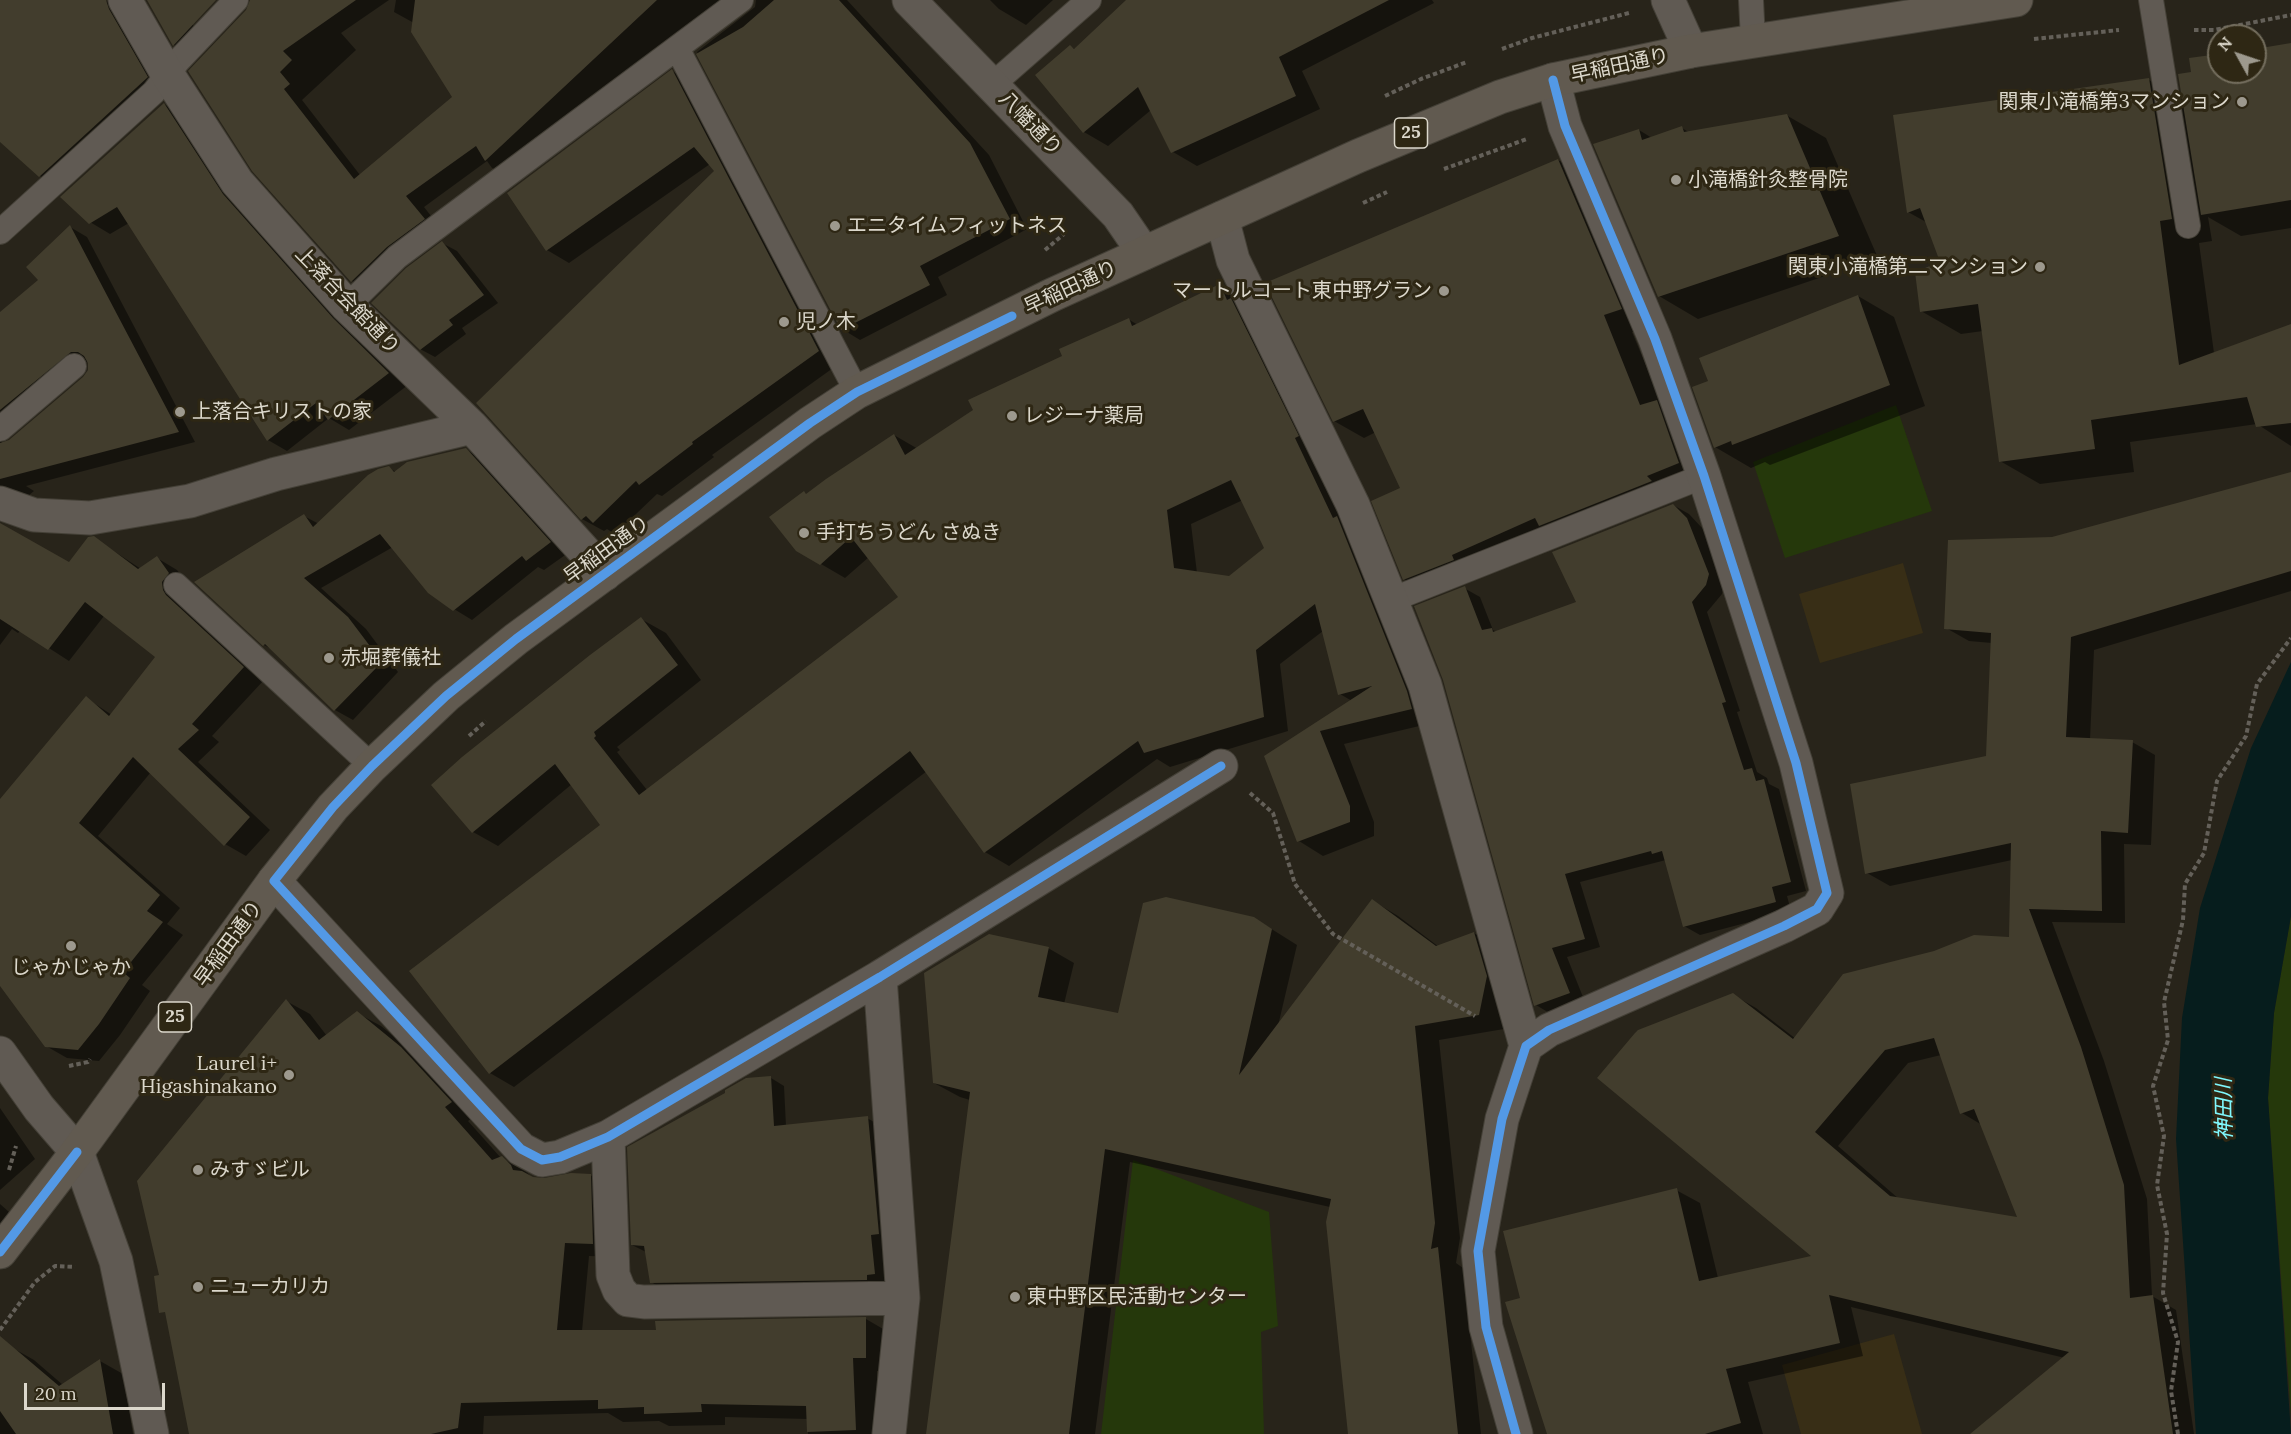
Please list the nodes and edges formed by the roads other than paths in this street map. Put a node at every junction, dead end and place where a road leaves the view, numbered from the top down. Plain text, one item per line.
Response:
1 (125, 0) edge
2 (236, 0) edge
3 (741, 0) edge
4 (909, 0) edge
5 (1089, 0) edge
6 (1668, 0) edge
7 (1751, 0) edge
8 (2016, 0) edge
9 (2151, 0) edge
10 (1753, 40) junction
11 (677, 48) junction
12 (1691, 51) junction
13 (168, 75) junction
14 (1553, 80) junction
15 (992, 85) junction
16 (1222, 218) junction
17 (2188, 226) dead end
18 (0, 232) edge
19 (1144, 253) junction
20 (346, 306) junction
21 (74, 366) dead end
22 (857, 392) junction
23 (472, 427) junction
24 (0, 429) edge
25 (1704, 476) junction
26 (0, 503) edge
27 (605, 574) junction
28 (176, 585) dead end
29 (1391, 600) junction
30 (372, 766) junction
31 (1221, 766) road end
32 (274, 881) junction
33 (880, 977) junction
34 (1526, 1046) junction
35 (0, 1053) edge
36 (608, 1137) junction
37 (77, 1152) junction
38 (0, 1252) edge
39 (903, 1298) junction
40 (152, 1434) edge
41 (889, 1434) edge
42 (1516, 1434) edge

1 - 13 street, 上落合会館通り
2 - 13 lane
3 - 11 lane
4 - 15 street, 八幡通り
5 - 15 lane
6 - 12 street
7 - 10 lane
8 - 10 main road, 早稲田通り / 25
9 - 17 lane
10 - 12 main road, 早稲田通り / 25
11 - 20 lane
11 - 22 lane
12 - 14 main road, 早稲田通り / 25
13 - 18 lane
13 - 20 street, 上落合会館通り
14 - 16 main road, 早稲田通り / 25
14 - 25 street
15 - 19 street, 八幡通り
16 - 19 main road, 早稲田通り / 25
16 - 29 street
19 - 22 main road, 早稲田通り / 25
20 - 23 street, 上落合会館通り
21 - 24 lane
22 - 27 main road, 早稲田通り / 25
23 - 26 street
23 - 27 street, 上落合会館通り
25 - 29 lane
25 - 34 street
27 - 30 main road, 早稲田通り / 25
28 - 30 lane
29 - 34 street
30 - 32 main road, 早稲田通り / 25
31 - 33 street
32 - 36 street
32 - 37 main road, 早稲田通り / 25
33 - 36 street
33 - 39 street
34 - 42 street
35 - 37 street
36 - 39 street
37 - 38 main road, 早稲田通り / 25
37 - 40 street
39 - 41 street

